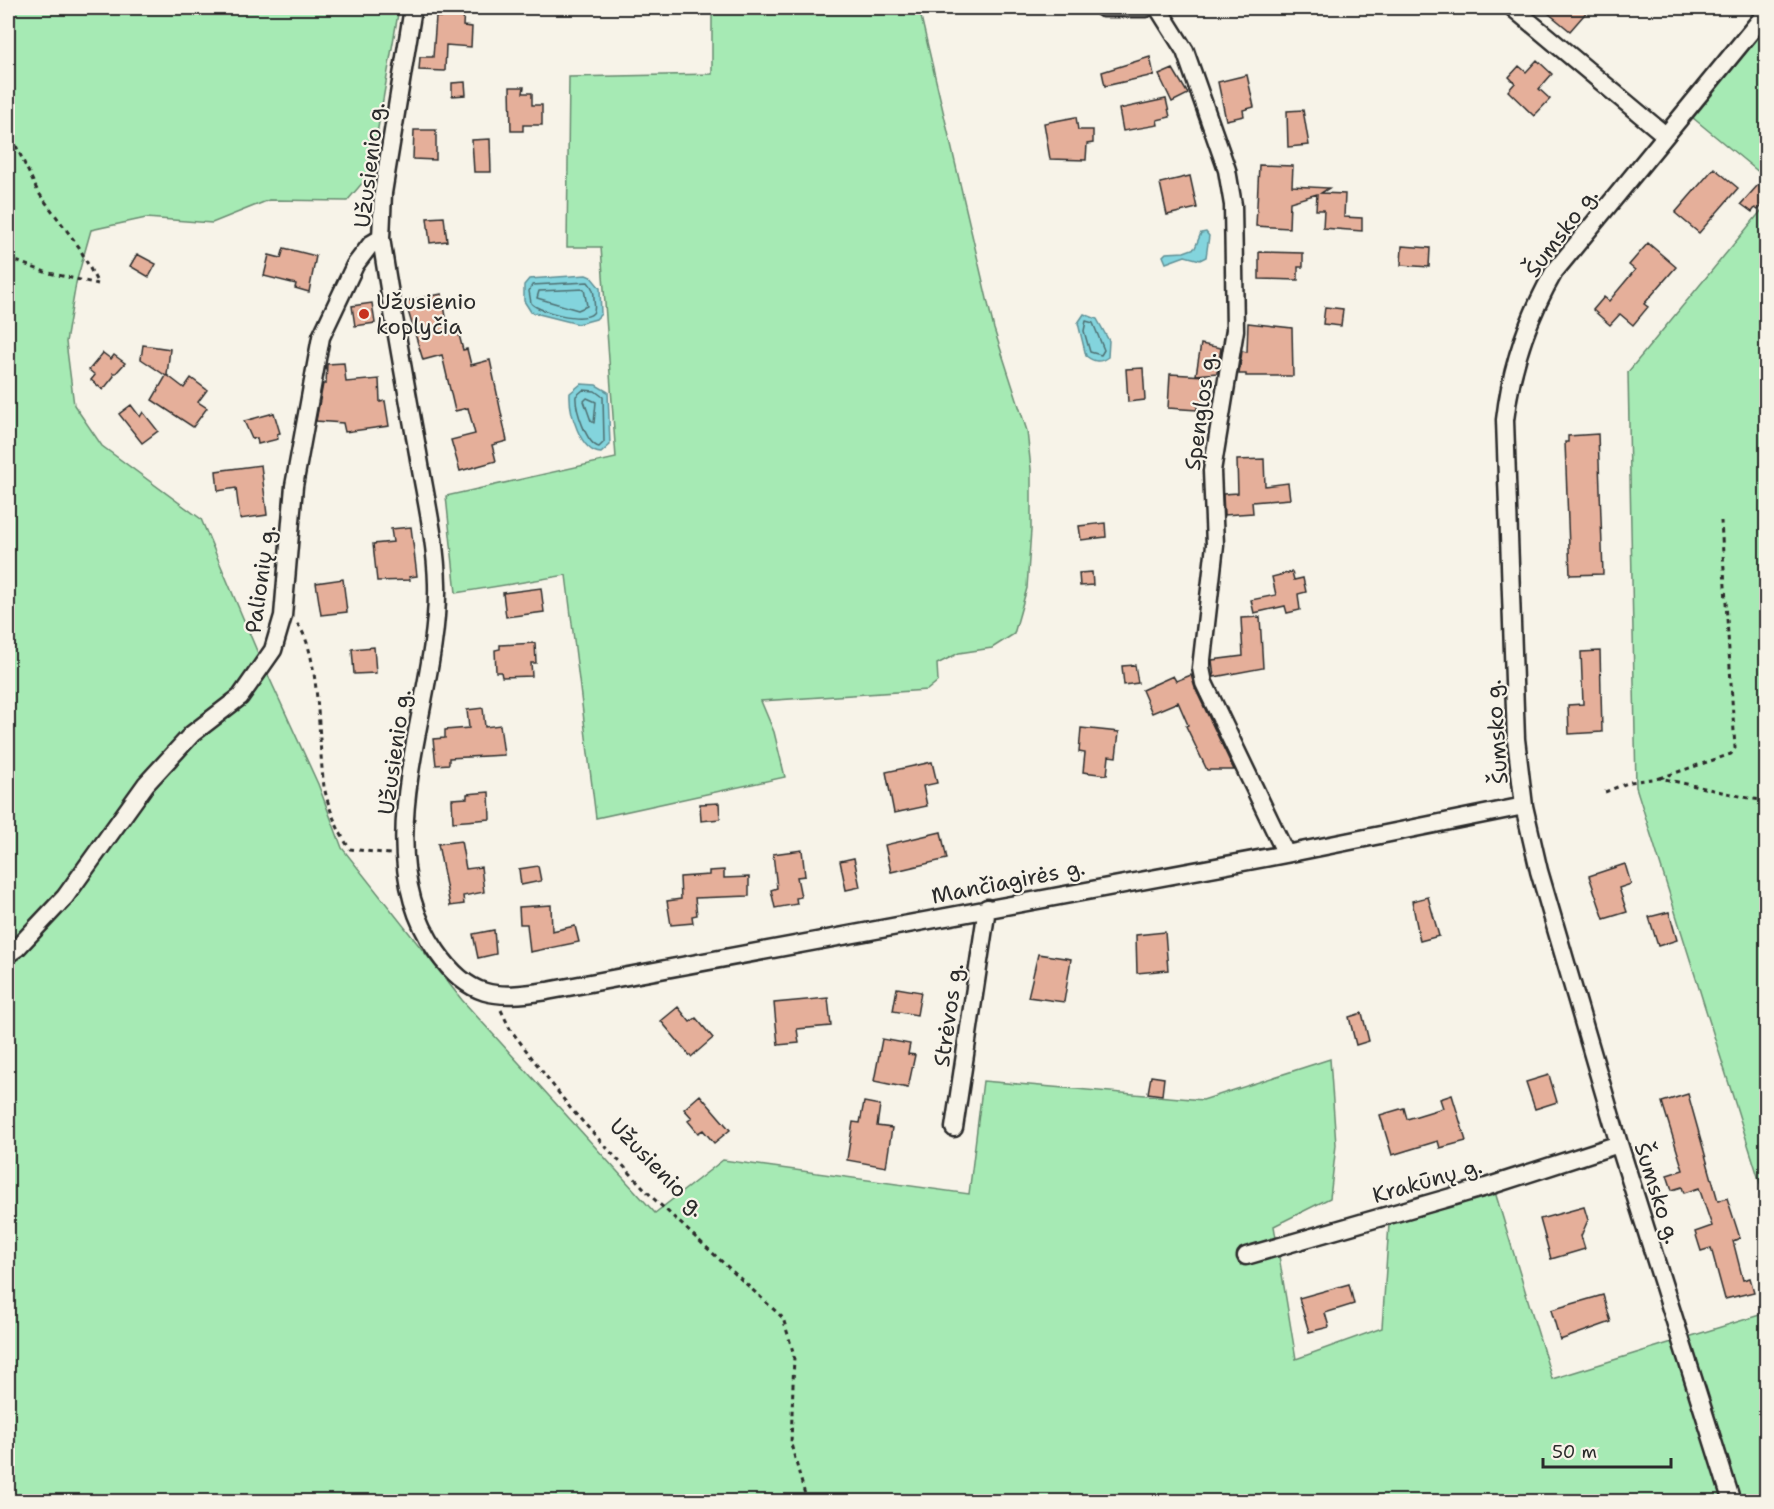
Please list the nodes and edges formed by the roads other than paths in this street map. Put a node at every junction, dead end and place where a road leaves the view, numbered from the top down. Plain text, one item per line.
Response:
1 (414, 8) edge
2 (1103, 8) edge
3 (1146, 8) edge
4 (1158, 8) edge
5 (1517, 9) edge
6 (1767, 13) edge
7 (1665, 135) junction
8 (381, 238) junction
9 (1524, 806) junction
10 (1286, 854) junction
11 (987, 908) junction
12 (8, 954) edge
13 (500, 997) joint
14 (954, 1128) dead end
15 (1619, 1144) junction
16 (1246, 1256) dead end
17 (1732, 1502) edge

1 - 8 street, Užusienio g.
2 - 3 street
4 - 10 street, Spenglos g.
5 - 7 street
6 - 7 street, Šumsko g.
7 - 9 street, Šumsko g.
8 - 12 street, Palionių g.
8 - 13 street, Užusienio g.
9 - 10 street, Mančiagirės g.
9 - 15 street, Šumsko g.
10 - 11 street, Mančiagirės g.
11 - 13 street, Mančiagirės g.
11 - 14 street, Strėvos g.
15 - 16 street, Krakūnų g.
15 - 17 street, Šumsko g.

